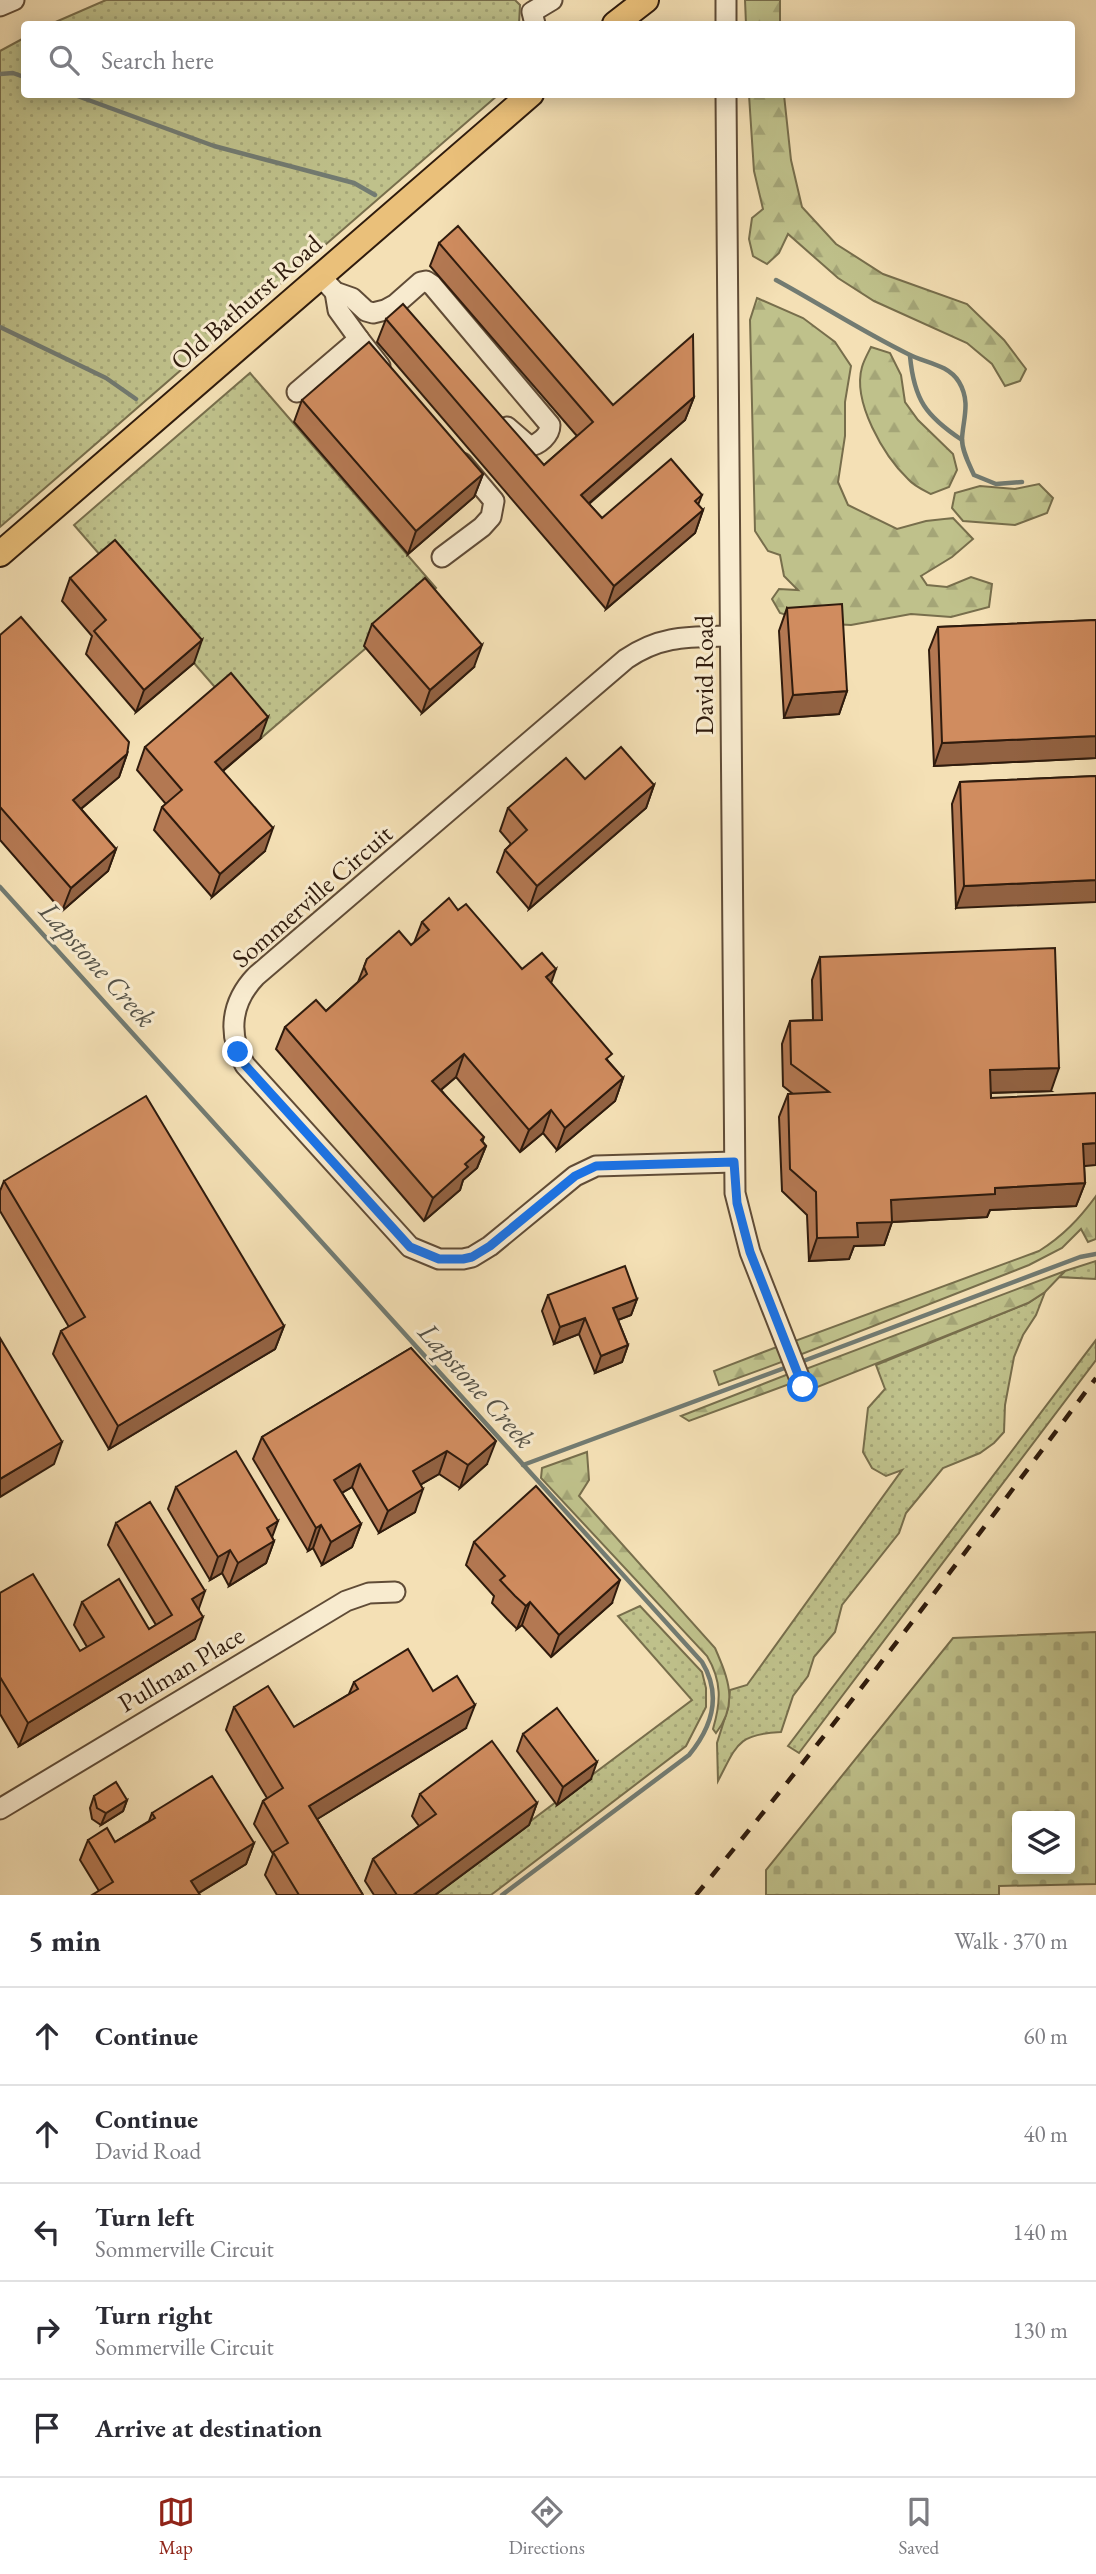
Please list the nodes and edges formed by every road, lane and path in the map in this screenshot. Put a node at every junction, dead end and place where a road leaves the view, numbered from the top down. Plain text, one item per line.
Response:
1 (14, 0) edge
2 (552, 0) edge
3 (646, 0) edge
4 (726, 0) edge
5 (0, 6) edge
6 (534, 21) edge
7 (619, 21) edge
8 (726, 21) edge
9 (527, 98) edge
10 (726, 98) edge
11 (328, 285) junction
12 (359, 339) junction
13 (396, 386) edge
14 (297, 392) dead end
15 (492, 410) edge
16 (449, 448) edge
17 (0, 554) edge
18 (442, 557) dead end
19 (730, 636) junction
20 (734, 1162) junction
21 (803, 1387) dead end
22 (395, 1592) dead end
23 (0, 1809) edge

1 - 5 street
2 - 6 street
3 - 7 main road
4 - 8 street
9 - 11 main road, Old Bathurst Road
10 - 19 street, David Road
11 - 12 street
11 - 15 street
11 - 17 main road, Old Bathurst Road
12 - 13 street
12 - 14 street
16 - 18 street
19 - 20 street, David Road
19 - 20 street, Sommerville Circuit
20 - 21 street, David Road
22 - 23 street, Pullman Place

